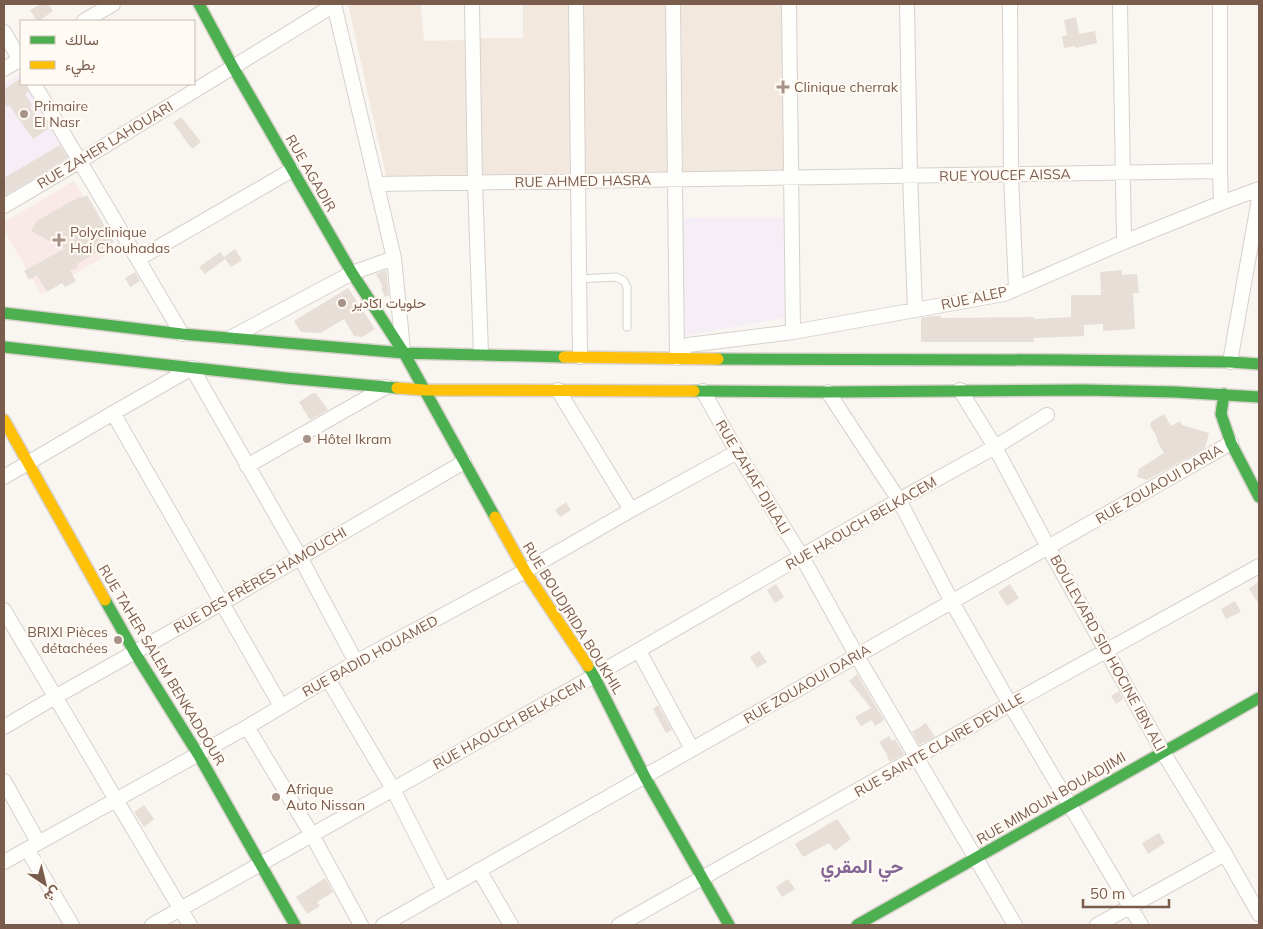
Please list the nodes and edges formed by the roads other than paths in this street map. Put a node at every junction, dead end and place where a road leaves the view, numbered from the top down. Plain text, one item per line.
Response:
1 (113, 4) edge
2 (200, 4) edge
3 (334, 4) edge
4 (472, 4) edge
5 (576, 4) edge
6 (673, 4) edge
7 (789, 4) edge
8 (907, 4) edge
9 (1010, 4) edge
10 (1120, 4) edge
11 (1220, 4) edge
12 (86, 20) edge
13 (4, 32) edge
14 (20, 58) edge
15 (20, 61) edge
16 (233, 67) junction
17 (4, 70) edge
18 (35, 85) edge
19 (80, 161) junction
20 (292, 170) junction
21 (1220, 171) junction
22 (1122, 172) junction
23 (1011, 175) junction
24 (910, 176) junction
25 (791, 177) junction
26 (578, 180) junction
27 (675, 180) junction
28 (475, 182) junction
29 (376, 184) junction
30 (1259, 189) edge
31 (1259, 199) edge
32 (1221, 203) junction
33 (4, 206) edge
34 (1124, 242) junction
35 (394, 258) junction
36 (138, 259) junction
37 (352, 273) junction
38 (579, 279) junction
39 (1016, 289) junction
40 (915, 310) junction
41 (4, 313) edge
42 (628, 327) dead end
43 (793, 332) junction
44 (182, 334) junction
45 (232, 338) junction
46 (4, 346) edge
47 (404, 353) junction
48 (481, 354) junction
49 (580, 357) junction
50 (677, 358) junction
51 (1230, 362) junction
52 (1259, 364) edge
53 (192, 368) junction
54 (386, 387) junction
55 (425, 390) junction
56 (558, 390) junction
57 (960, 390) junction
58 (703, 391) junction
59 (828, 392) junction
60 (1224, 394) junction
61 (1259, 397) edge
62 (113, 413) junction
63 (1047, 415) dead end
64 (4, 420) edge
65 (1231, 444) junction
66 (995, 447) junction
67 (737, 452) junction
68 (464, 462) junction
69 (27, 463) junction
70 (247, 466) junction
71 (4, 477) edge
72 (1259, 497) edge
73 (899, 500) junction
74 (631, 510) junction
75 (1048, 547) junction
76 (300, 557) junction
77 (802, 557) junction
78 (1259, 566) edge
79 (525, 571) junction
80 (952, 602) junction
81 (222, 603) junction
82 (4, 610) edge
83 (639, 651) junction
84 (1106, 651) junction
85 (135, 653) junction
86 (857, 656) junction
87 (356, 662) junction
88 (594, 676) junction
89 (328, 679) junction
90 (55, 696) junction
91 (1259, 698) edge
92 (1010, 704) junction
93 (281, 706) junction
94 (4, 727) edge
95 (247, 727) junction
96 (692, 749) junction
97 (1163, 752) junction
98 (198, 754) junction
99 (916, 757) junction
100 (645, 777) junction
101 (4, 781) edge
102 (393, 789) junction
103 (116, 800) junction
104 (1070, 805) junction
105 (312, 835) junction
106 (32, 845) junction
107 (1225, 854) junction
108 (975, 858) junction
109 (4, 862) edge
110 (262, 864) junction
111 (479, 870) junction
112 (702, 878) junction
113 (444, 890) junction
114 (1130, 906) junction
115 (182, 909) junction
116 (1259, 914) edge
117 (401, 921) edge
118 (72, 925) edge
119 (152, 925) edge
120 (190, 925) edge
121 (295, 925) edge
122 (360, 925) edge
123 (382, 925) edge
124 (511, 925) edge
125 (619, 925) edge
126 (729, 925) edge
127 (857, 925) edge
128 (1015, 925) edge
129 (1096, 925) edge
130 (1141, 925) edge

1 - 12 street
2 - 16 main road, RUE AGADIR
3 - 16 street, RUE ZAHER LAHOUARI
3 - 29 street
4 - 28 street
5 - 26 street
6 - 27 street
7 - 25 street
8 - 24 street
9 - 23 street
10 - 22 street
11 - 21 street
13 - 14 street
15 - 17 street
16 - 19 street, RUE ZAHER LAHOUARI
16 - 20 main road, RUE AGADIR
18 - 19 street
19 - 33 street, RUE ZAHER LAHOUARI
19 - 36 street
20 - 36 street
20 - 37 main road, RUE AGADIR
21 - 22 street, RUE YOUCEF AISSA
21 - 32 street
22 - 23 street, RUE YOUCEF AISSA
22 - 34 street
23 - 24 street, RUE YOUCEF AISSA
23 - 39 street
24 - 25 street, RUE YOUCEF AISSA
24 - 40 street
25 - 27 street, RUE AHMED HASRA
25 - 43 street
26 - 27 street, RUE AHMED HASRA
26 - 28 street, RUE AHMED HASRA
26 - 38 street
27 - 50 street
28 - 29 street, RUE AHMED HASRA
28 - 48 street
29 - 35 street
30 - 32 street, RUE ALEP
31 - 51 street
32 - 34 street, RUE ALEP
34 - 39 street, RUE ALEP
35 - 37 street
35 - 47 street
36 - 44 street
37 - 45 street
37 - 47 main road, RUE AGADIR
38 - 42 lane
38 - 49 street
39 - 40 street, RUE ALEP
40 - 43 street, RUE ALEP
41 - 44 main road
43 - 50 street, RUE ALEP
44 - 45 main road
45 - 47 main road
46 - 53 main road
47 - 48 main road
47 - 55 main road, RUE BOUDJRIDA BOUKHIL
48 - 49 main road
49 - 50 main road
50 - 51 main road
51 - 52 main road
53 - 54 main road
53 - 62 street
53 - 70 street
54 - 55 main road
54 - 70 street
55 - 56 main road
55 - 68 main road, RUE BOUDJRIDA BOUKHIL
56 - 58 main road
56 - 74 street
57 - 59 main road
57 - 60 main road
57 - 66 street, BOULEVARD SID HOCINE IBN ALI
58 - 59 main road
58 - 67 street, RUE ZAHAF DJILALI
59 - 73 street
60 - 61 main road
60 - 65 main road
62 - 69 street
62 - 81 street
63 - 66 street, RUE HAOUCH BELKACEM
64 - 69 main road, RUE TAHER SALEM BENKADDOUR
65 - 72 main road
65 - 75 street, RUE ZOUAOUI DARIA
66 - 73 street, RUE HAOUCH BELKACEM
66 - 75 street, BOULEVARD SID HOCINE IBN ALI
67 - 74 street, RUE BADID HOUAMED
67 - 77 street, RUE ZAHAF DJILALI
68 - 76 street, RUE DES FRÈRES HAMOUCHI
68 - 79 main road, RUE BOUDJRIDA BOUKHIL
69 - 71 street
69 - 85 main road, RUE TAHER SALEM BENKADDOUR
70 - 76 street
73 - 77 street, RUE HAOUCH BELKACEM
73 - 80 street
74 - 79 street, RUE BADID HOUAMED
75 - 80 street, RUE ZOUAOUI DARIA
75 - 84 street, BOULEVARD SID HOCINE IBN ALI
76 - 81 street, RUE DES FRÈRES HAMOUCHI
76 - 87 street
77 - 83 street, RUE HAOUCH BELKACEM
77 - 86 street, RUE ZAHAF DJILALI
78 - 84 street, RUE SAINTE CLAIRE DEVILLE
79 - 87 street, RUE BADID HOUAMED
79 - 88 main road, RUE BOUDJRIDA BOUKHIL
80 - 86 street, RUE ZOUAOUI DARIA
80 - 92 street
81 - 85 street, RUE DES FRÈRES HAMOUCHI
81 - 93 street
82 - 90 street
83 - 88 street, RUE HAOUCH BELKACEM
83 - 96 street
84 - 92 street, RUE SAINTE CLAIRE DEVILLE
84 - 97 street, BOULEVARD SID HOCINE IBN ALI
85 - 90 street, RUE DES FRÈRES HAMOUCHI
85 - 98 main road, RUE TAHER SALEM BENKADDOUR
86 - 96 street, RUE ZOUAOUI DARIA
86 - 99 street, RUE ZAHAF DJILALI
87 - 89 street, RUE BADID HOUAMED
88 - 100 main road, RUE BOUDJRIDA BOUKHIL
88 - 102 street, RUE HAOUCH BELKACEM
89 - 93 street, RUE BADID HOUAMED
89 - 102 street
90 - 94 street, RUE DES FRÈRES HAMOUCHI
90 - 103 street
91 - 97 main road, RUE MIMOUN BOUADJIMI
92 - 99 street, RUE SAINTE CLAIRE DEVILLE
92 - 104 street
93 - 95 street, RUE BADID HOUAMED
95 - 98 street, RUE BADID HOUAMED
95 - 105 street
96 - 100 street, RUE ZOUAOUI DARIA
97 - 104 main road, RUE MIMOUN BOUADJIMI
97 - 107 street, BOULEVARD SID HOCINE IBN ALI
98 - 103 street, RUE BADID HOUAMED
98 - 110 main road, RUE TAHER SALEM BENKADDOUR
99 - 108 street, RUE ZAHAF DJILALI
99 - 112 street, RUE SAINTE CLAIRE DEVILLE
100 - 111 street, RUE ZOUAOUI DARIA
100 - 112 main road, RUE BOUDJRIDA BOUKHIL
101 - 106 street
102 - 105 street, RUE HAOUCH BELKACEM
102 - 113 street
103 - 106 street, RUE BADID HOUAMED
103 - 115 street
104 - 108 main road, RUE MIMOUN BOUADJIMI
104 - 114 street
105 - 110 street, RUE HAOUCH BELKACEM
105 - 122 street
106 - 109 street, RUE BADID HOUAMED
106 - 118 street
107 - 114 street
107 - 116 street, BOULEVARD SID HOCINE IBN ALI
108 - 127 main road, RUE MIMOUN BOUADJIMI
108 - 128 street, RUE ZAHAF DJILALI
110 - 115 street, RUE HAOUCH BELKACEM
110 - 121 main road, RUE TAHER SALEM BENKADDOUR
111 - 113 street, RUE ZOUAOUI DARIA
111 - 124 street
112 - 125 street, RUE SAINTE CLAIRE DEVILLE
112 - 126 main road, RUE BOUDJRIDA BOUKHIL
113 - 117 street, RUE ZOUAOUI DARIA
114 - 129 street
114 - 130 street
115 - 119 street, RUE HAOUCH BELKACEM
115 - 120 street
117 - 123 street, RUE ZOUAOUI DARIA

